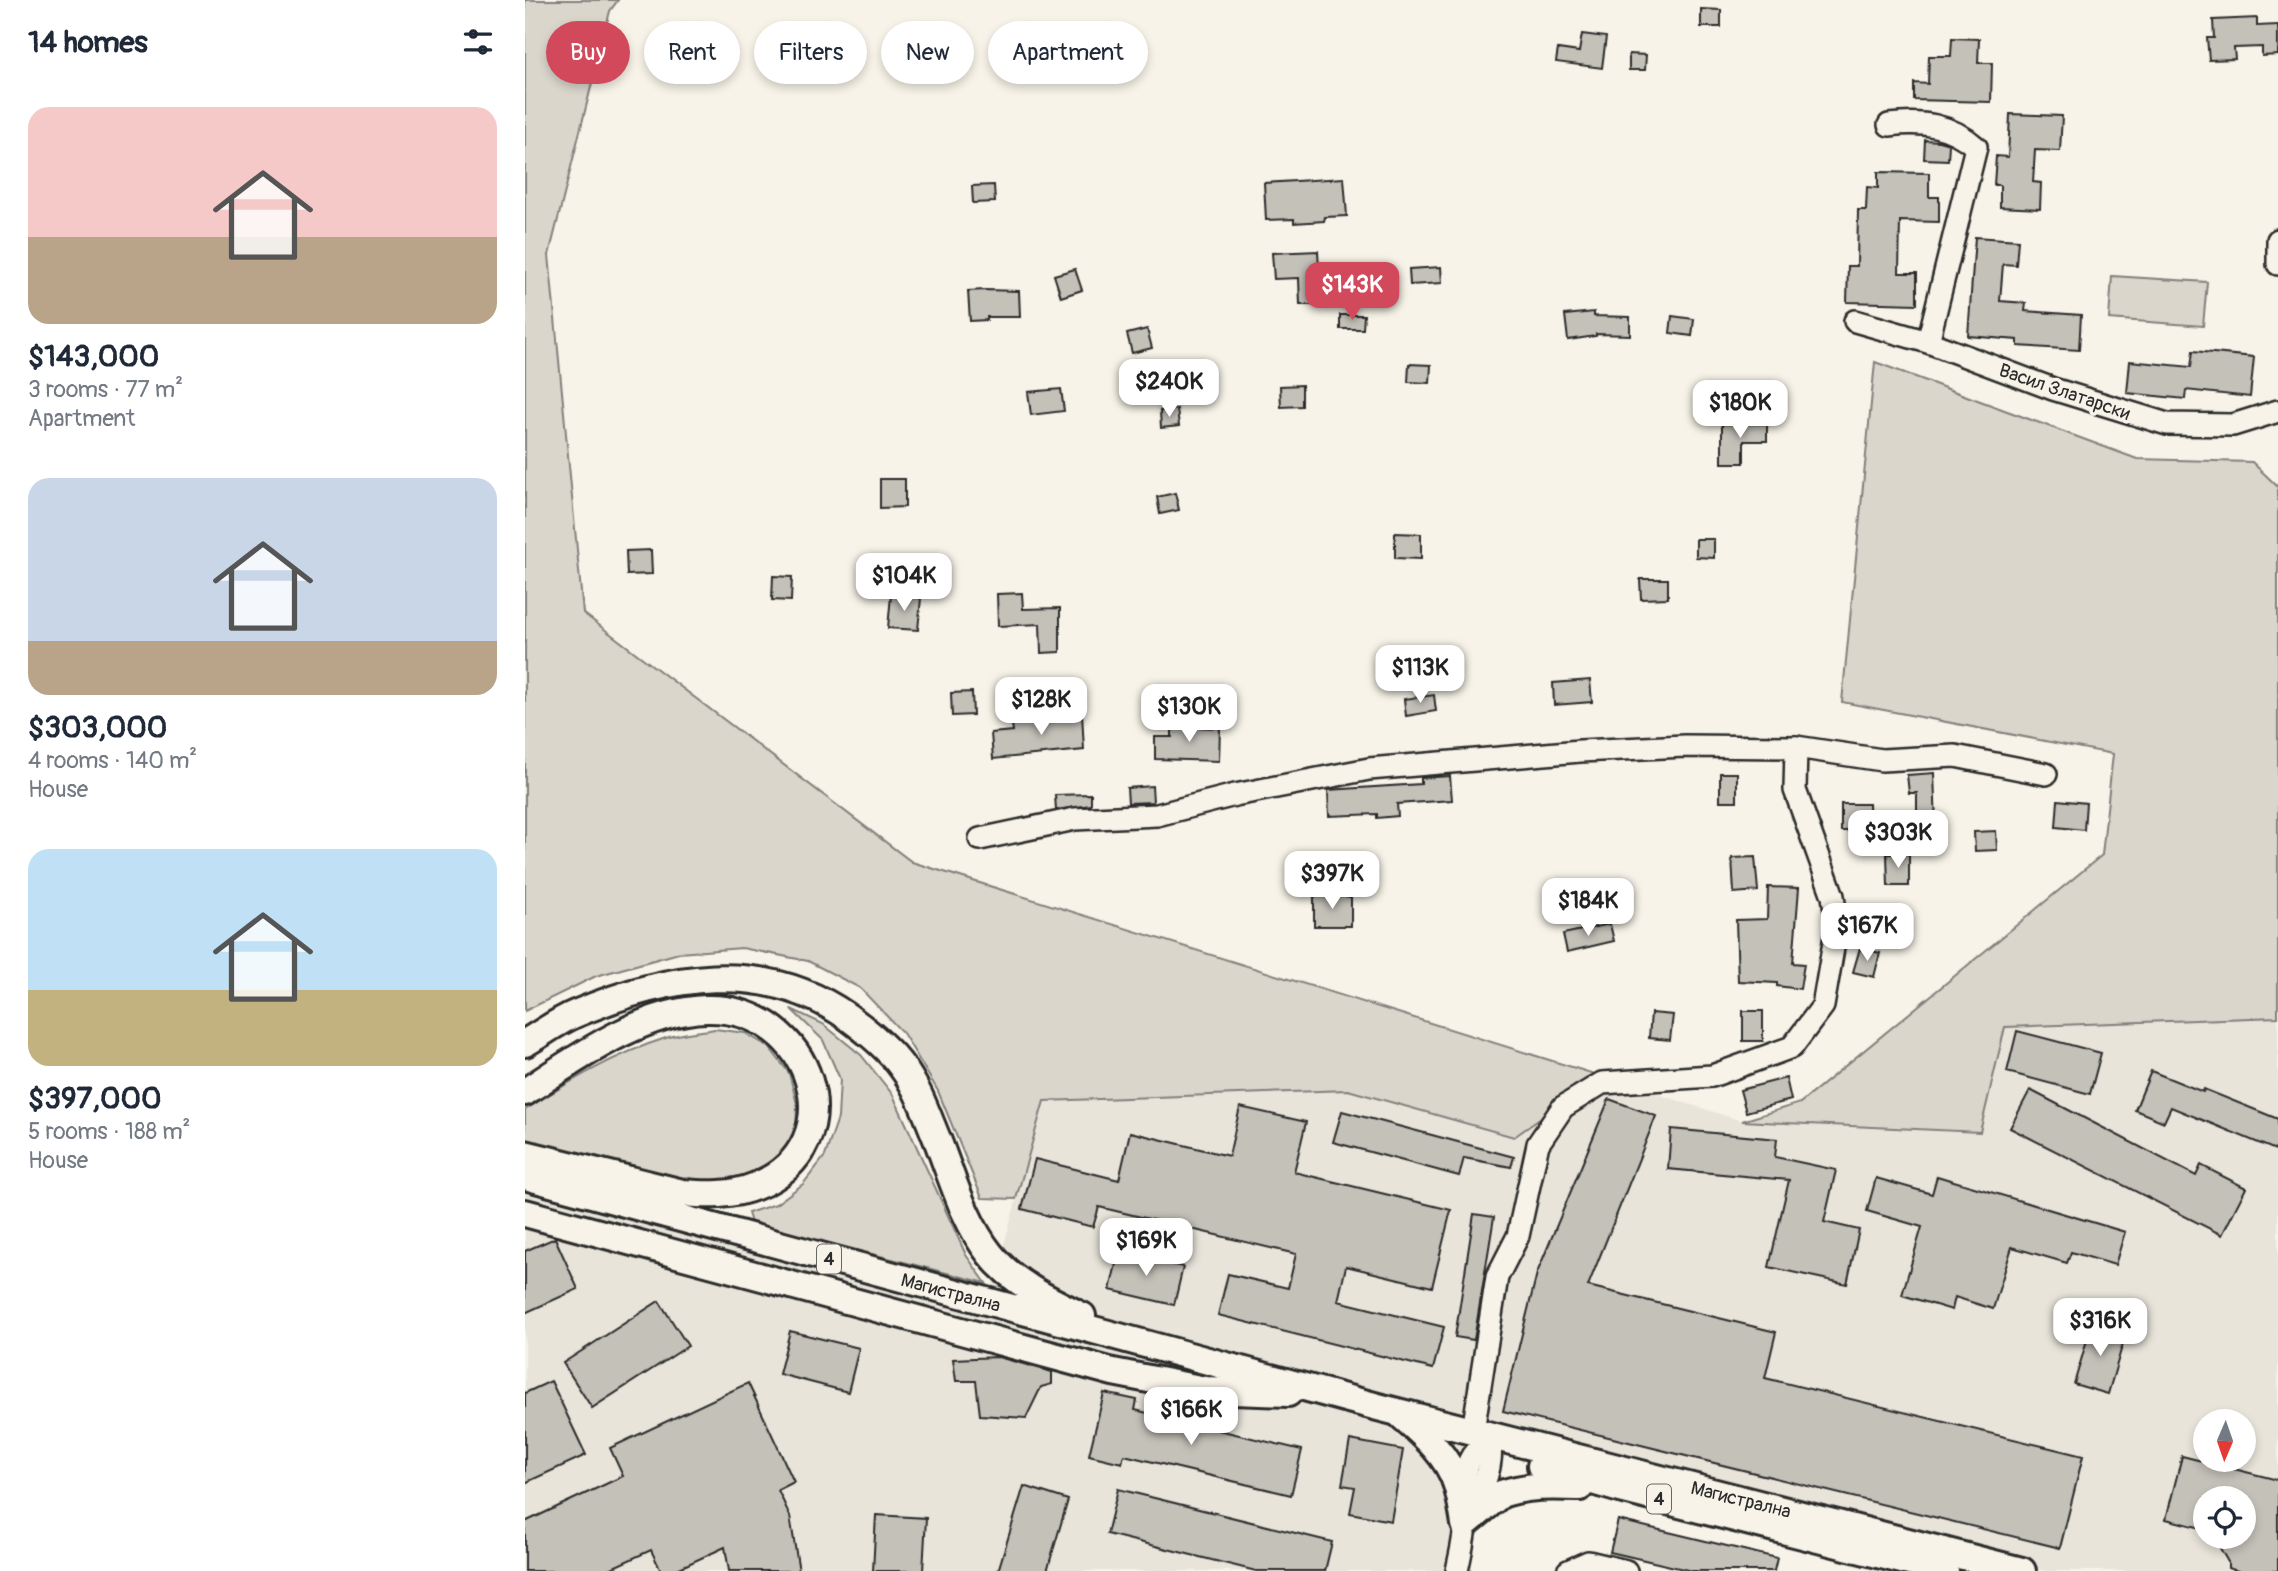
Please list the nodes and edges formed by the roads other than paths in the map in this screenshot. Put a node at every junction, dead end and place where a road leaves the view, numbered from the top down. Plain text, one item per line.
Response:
1 (1889, 125) dead end
2 (2278, 240) edge
3 (2278, 264) edge
4 (1856, 321) dead end
5 (1928, 342) junction
6 (2278, 411) edge
7 (1796, 747) junction
8 (2046, 774) dead end
9 (980, 839) dead end
10 (528, 1042) edge
11 (525, 1092) edge
12 (525, 1154) edge
13 (525, 1176) edge
14 (525, 1213) edge
15 (1134, 1341) junction
16 (1331, 1395) junction
17 (1390, 1412) junction
18 (1487, 1440) junction
19 (1620, 1489) junction
20 (1465, 1524) junction
21 (1457, 1571) edge
22 (1568, 1571) edge
23 (1626, 1571) edge
24 (1945, 1571) edge
25 (2021, 1571) edge

1 - 5 street
2 - 3 street
4 - 5 street, Васил Златарски
5 - 6 street, Васил Златарски
7 - 8 street
7 - 9 street
7 - 18 street
10 - 15 main road
11 - 12 main road
13 - 15 main road, Магистрална / 4
14 - 16 main road
15 - 16 main road, Магистрална / 4
16 - 17 main road, Магистрална / 4
17 - 18 main road, Магистрална / 4
17 - 20 main road
18 - 19 main road, Магистрална / 4
18 - 20 street
18 - 25 main road, Магистрална / 4
19 - 20 main road
19 - 24 main road, Магистрална / 4
20 - 21 street
22 - 23 street

